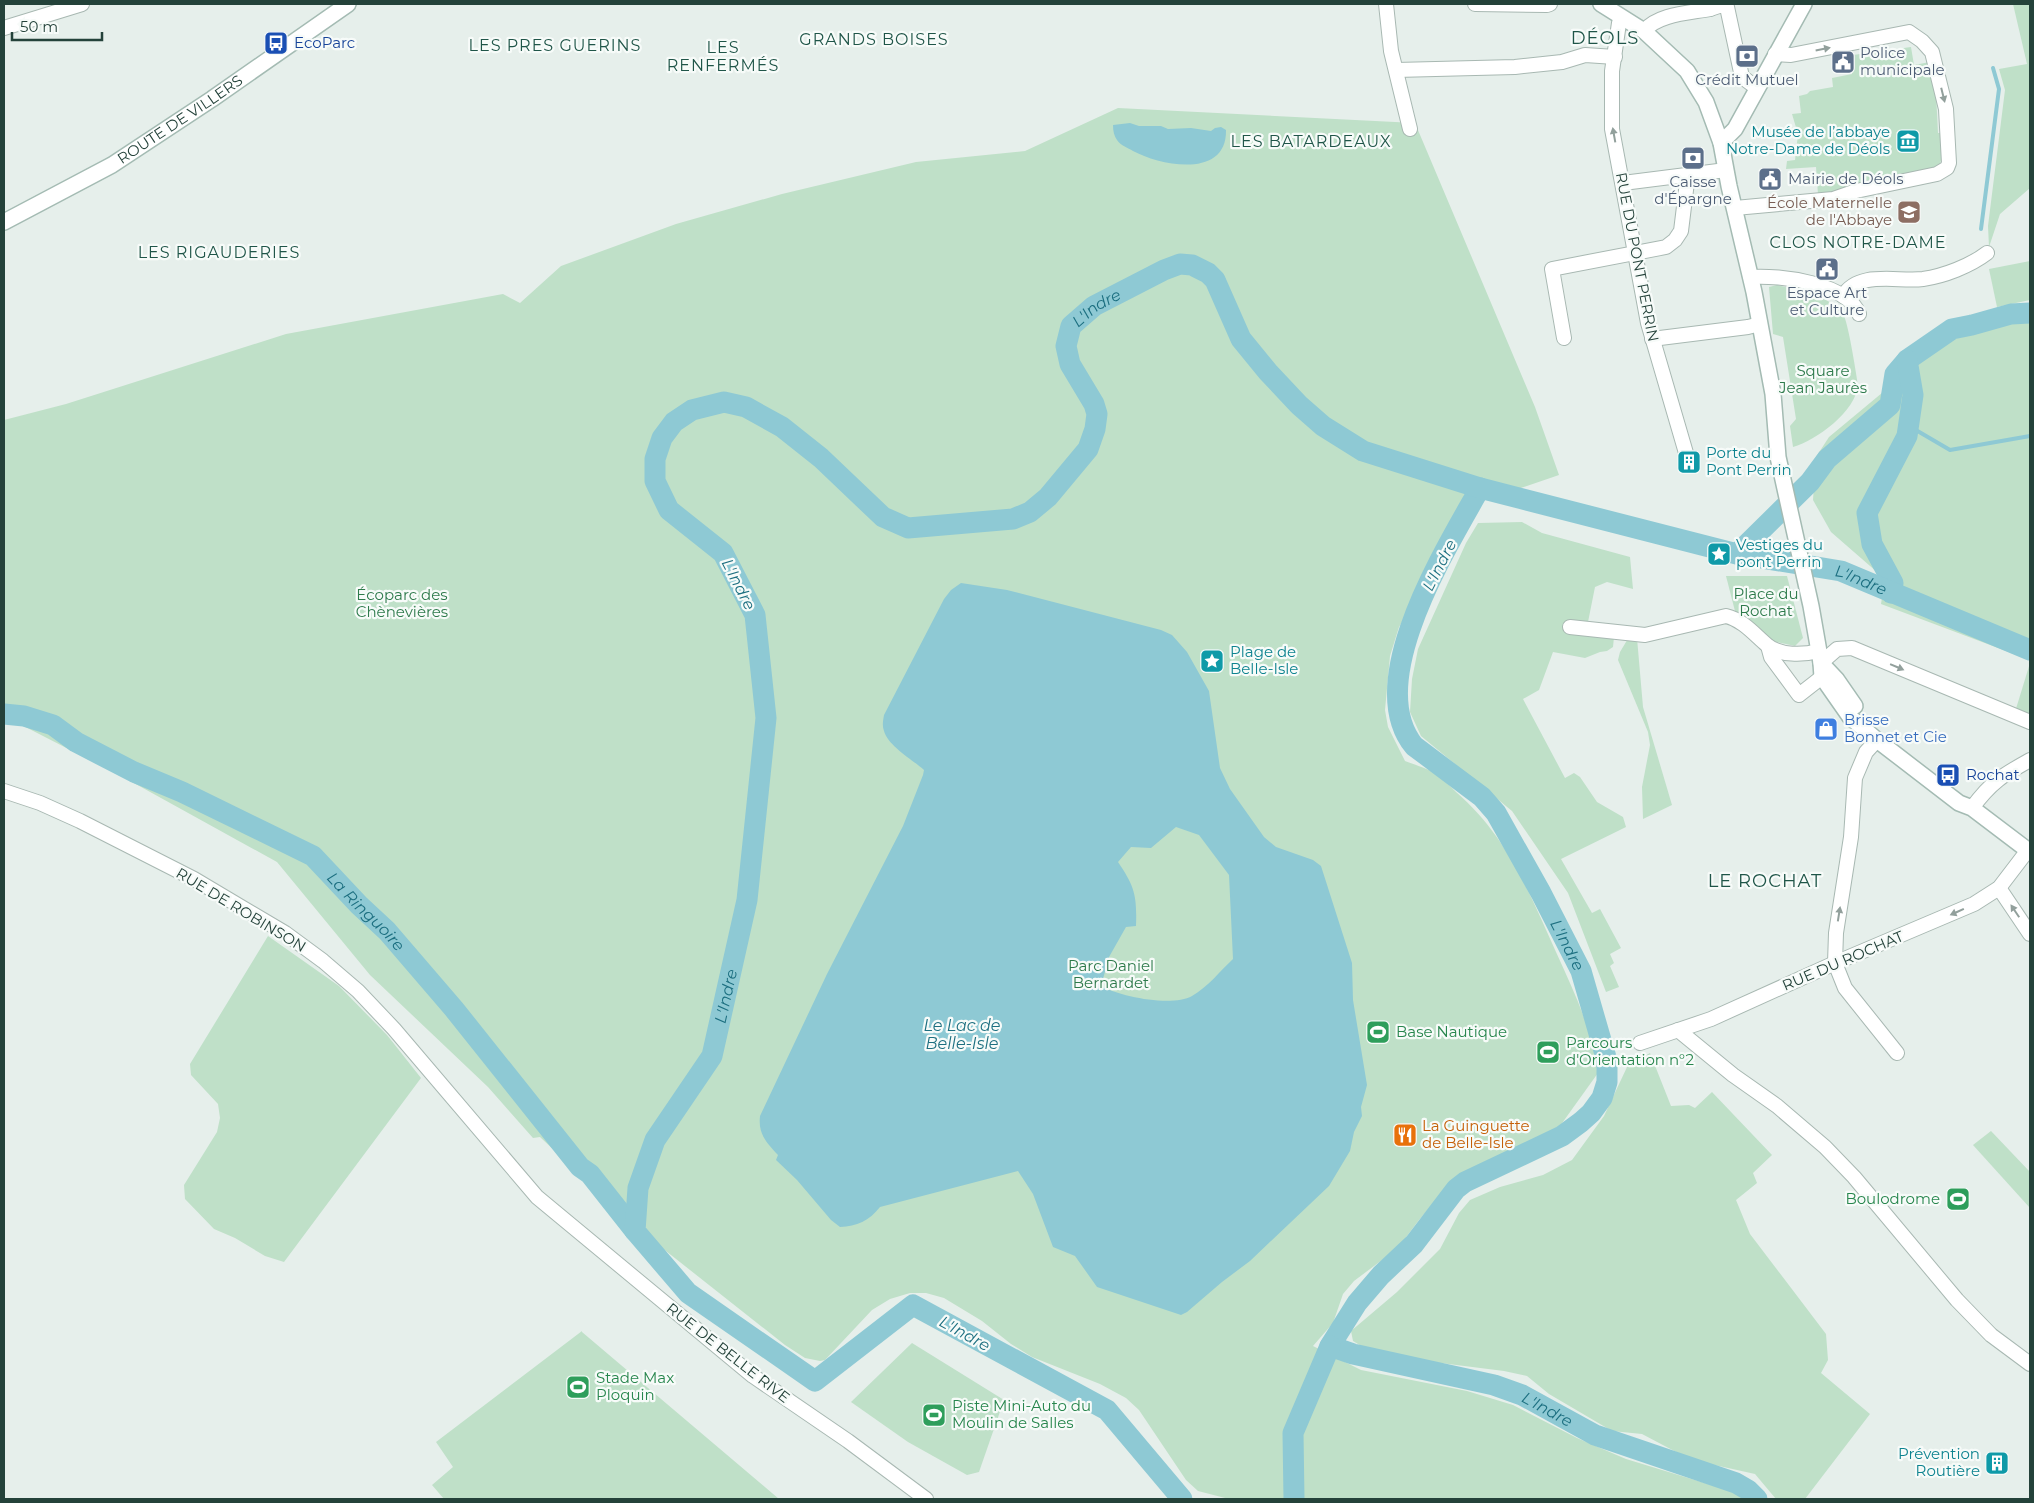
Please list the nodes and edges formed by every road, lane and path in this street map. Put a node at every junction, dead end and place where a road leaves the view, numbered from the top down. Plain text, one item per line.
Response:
1 (82, 4) edge
2 (348, 4) edge
3 (1386, 4) edge
4 (1475, 4) edge
5 (1550, 4) edge
6 (1601, 4) edge
7 (1804, 4) edge
8 (1710, 6) edge
9 (1618, 11) edge
10 (4, 28) edge
11 (1644, 31) junction
12 (1775, 54) junction
13 (1615, 57) junction
14 (1396, 70) junction
15 (1757, 88) junction
16 (1410, 129) dead end
17 (1721, 143) junction
18 (1726, 170) junction
19 (1688, 174) junction
20 (1623, 183) junction
21 (1735, 208) junction
22 (4, 222) edge
23 (1634, 252) junction
24 (1987, 253) dead end
25 (1751, 278) junction
26 (1843, 296) junction
27 (1858, 314) dead end
28 (1760, 324) junction
29 (1564, 338) dead end
30 (1652, 339) junction
31 (1686, 453) dead end
32 (1570, 627) dead end
33 (1768, 646) junction
34 (1821, 664) junction
35 (2030, 722) edge
36 (1877, 740) junction
37 (2030, 760) edge
38 (4, 791) edge
39 (1972, 808) junction
40 (2029, 851) edge
41 (2000, 888) junction
42 (2030, 934) edge
43 (1835, 963) junction
44 (1678, 1030) junction
45 (1640, 1043) dead end
46 (1897, 1052) dead end
47 (537, 1197) joint
48 (2030, 1364) edge
49 (926, 1499) edge

1 - 10 street
2 - 22 main road, ROUTE DE VILLERS
3 - 14 street
4 - 5 street
6 - 9 main road
7 - 12 main road
8 - 11 street
8 - 15 street
9 - 11 main road
9 - 13 street, RUE DU PONT PERRIN
11 - 17 main road
12 - 15 main road
12 -> 21 street
13 - 14 street
20 -> 13 street, RUE DU PONT PERRIN
14 - 16 street
15 - 17 main road
17 - 18 main road
18 - 19 street
18 - 21 main road
19 - 20 street
19 - 23 street
20 - 23 street, RUE DU PONT PERRIN
21 - 25 main road
23 - 29 street
23 - 30 street, RUE DU PONT PERRIN
24 - 26 street
25 - 26 street
25 - 28 main road
26 - 27 street
28 - 30 street
28 - 34 main road
30 - 31 street, RUE DU PONT PERRIN
32 - 33 street
33 - 34 street
33 - 34 street
34 -> 35 street
34 - 36 main road
34 - 39 main road
36 - 39 main road
43 -> 36 street
37 - 39 street
38 - 47 street, RUE DE ROBINSON
39 - 40 main road
40 - 41 street, RUE DU ROCHAT
42 -> 41 street
41 -> 43 street, RUE DU ROCHAT
43 - 44 street, RUE DU ROCHAT
43 - 46 street
44 - 45 street, RUE DU ROCHAT
44 - 48 street
47 - 49 street, RUE DE BELLE RIVE

